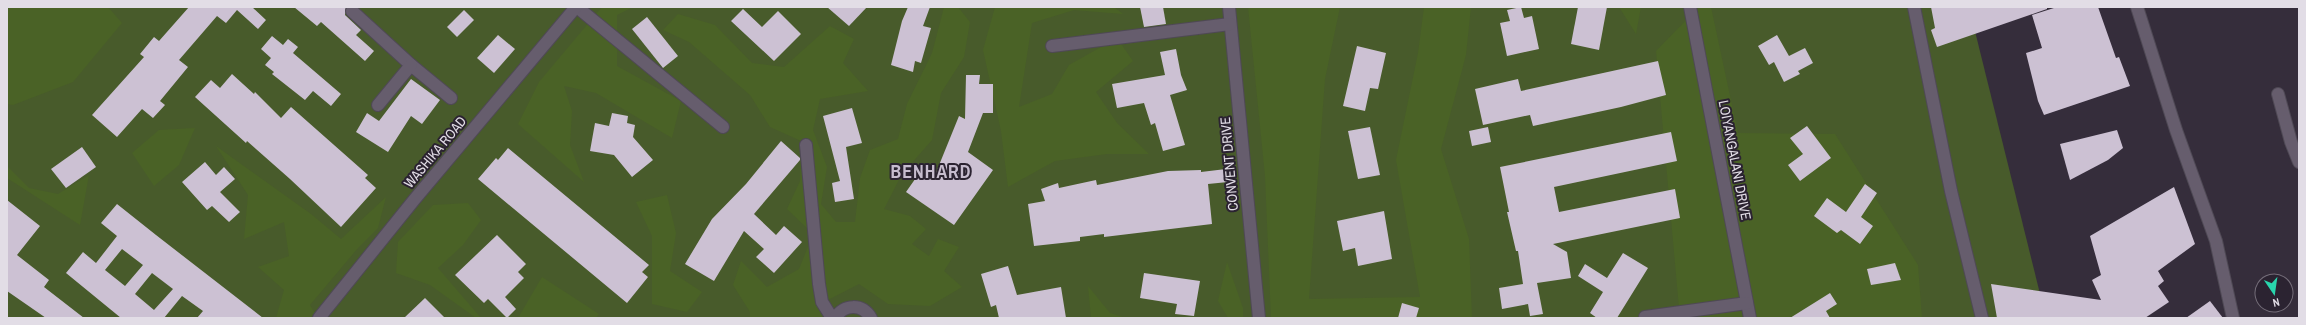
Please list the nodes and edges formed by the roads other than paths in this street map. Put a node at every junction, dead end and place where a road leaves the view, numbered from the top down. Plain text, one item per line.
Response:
1 (577, 7) edge
2 (1229, 7) edge
3 (1690, 7) edge
4 (1914, 7) edge
5 (2137, 7) edge
6 (352, 11) dead end
7 (1230, 24) junction
8 (1052, 46) dead end
9 (411, 65) junction
10 (2278, 94) dead end
11 (451, 98) dead end
12 (378, 105) dead end
13 (723, 127) dead end
14 (806, 145) dead end
15 (2299, 162) edge
16 (1747, 302) junction
17 (1645, 317) dead end
18 (319, 318) edge
19 (833, 318) edge
20 (871, 318) edge
21 (1259, 318) edge
22 (1750, 318) edge
23 (1982, 318) edge
24 (2233, 318) edge

1 - 13 street
1 - 18 street, WASHIKA ROAD
2 - 7 street, CONVENT DRIVE
3 - 16 street, LOIYANGALANI DRIVE
4 - 23 street
5 - 24 street
6 - 9 street
7 - 8 street
7 - 21 street, CONVENT DRIVE
9 - 11 street
9 - 12 street
10 - 15 street
14 - 19 street
16 - 17 street
16 - 22 street, LOIYANGALANI DRIVE
19 - 20 street

